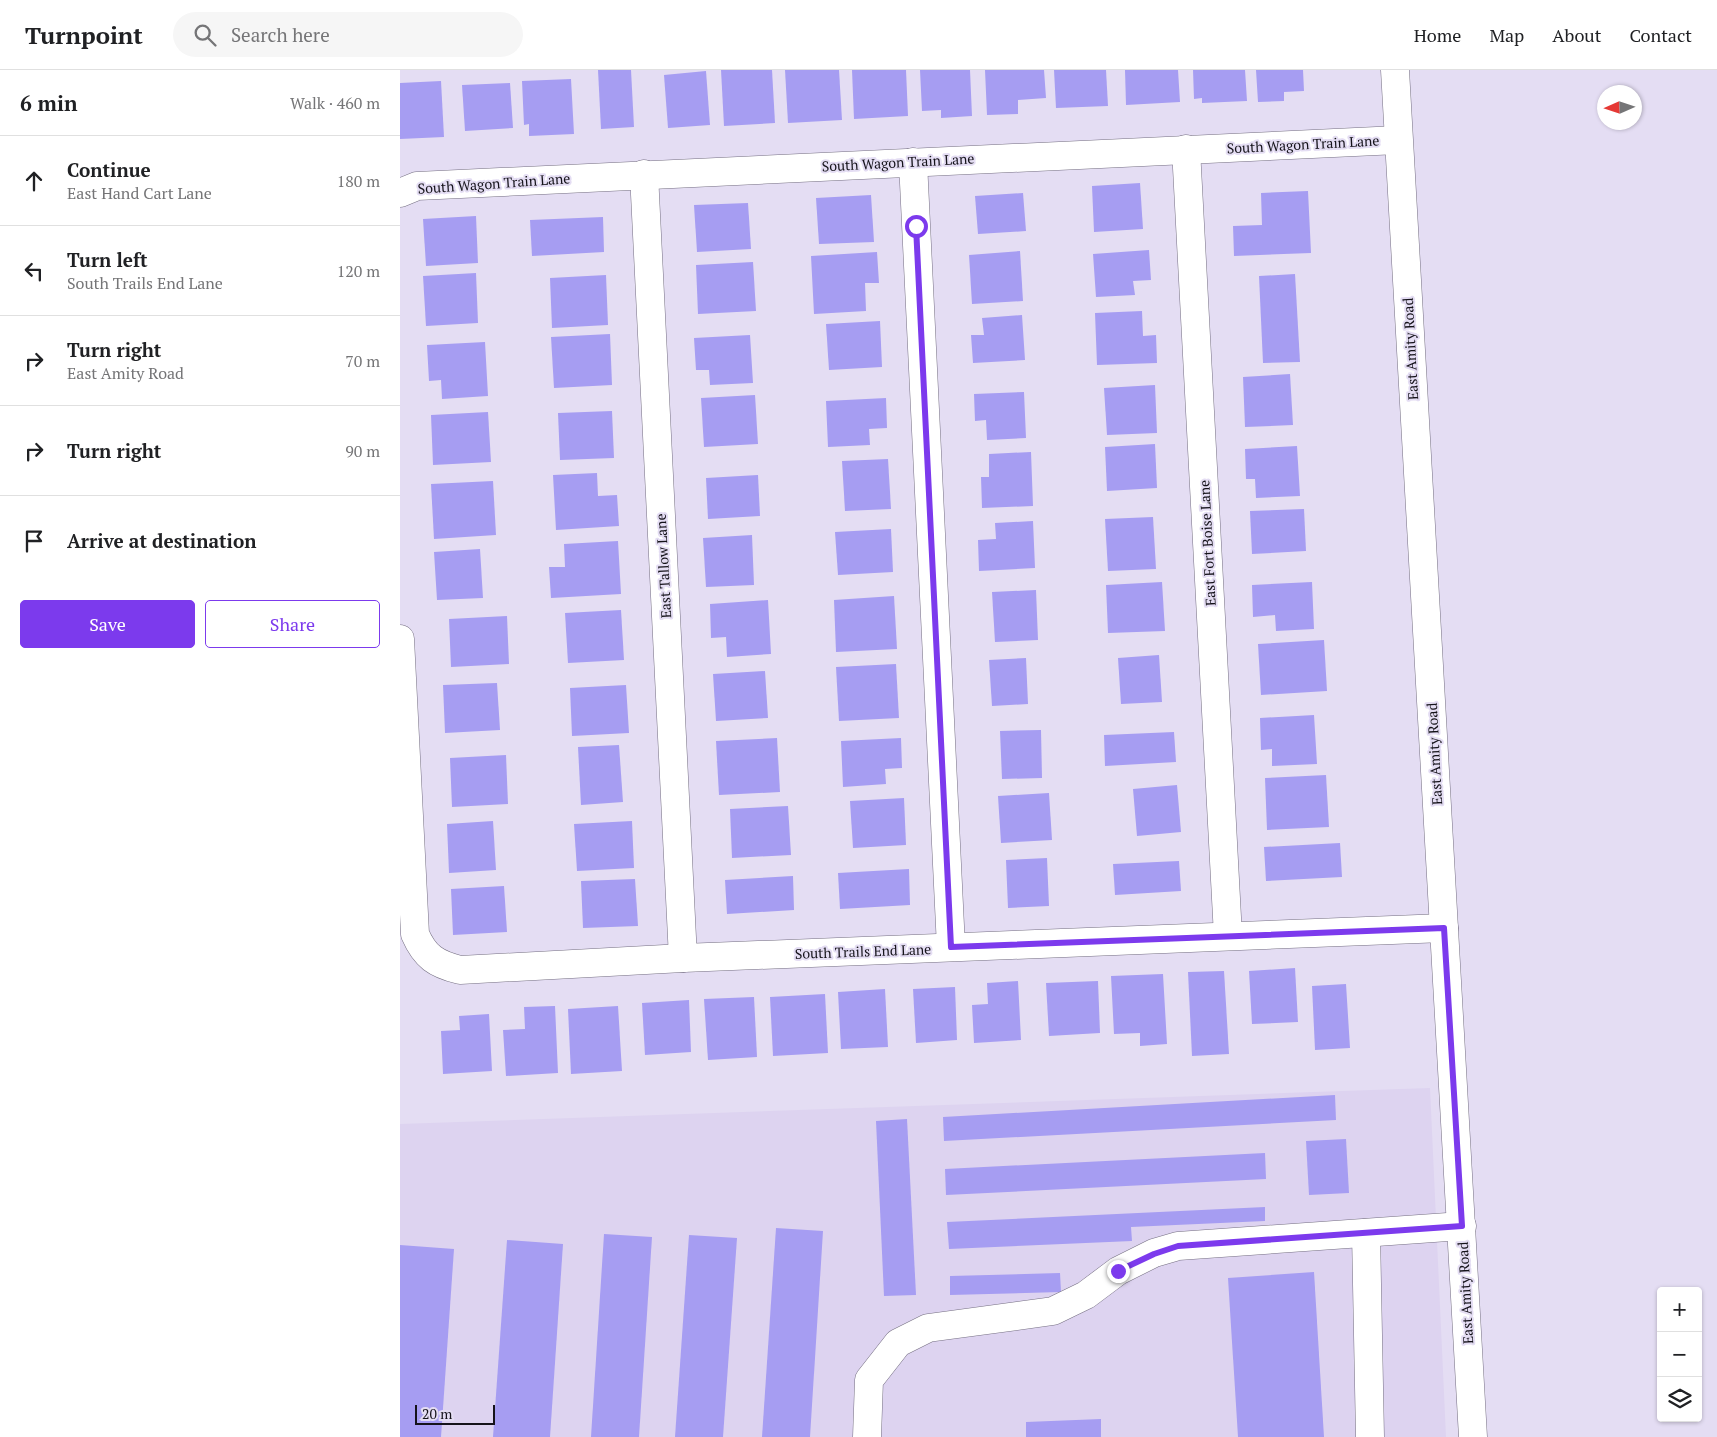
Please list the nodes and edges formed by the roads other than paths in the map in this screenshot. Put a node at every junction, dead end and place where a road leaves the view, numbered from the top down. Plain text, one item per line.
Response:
1 (1395, 70) edge
2 (1398, 140) junction
3 (1186, 149) junction
4 (913, 162) junction
5 (644, 174) junction
6 (400, 193) edge
7 (400, 640) edge
8 (1444, 928) junction
9 (1228, 936) junction
10 (951, 947) junction
11 (682, 958) junction
12 (1462, 1226) junction
13 (1366, 1233) junction
14 (867, 1437) edge
15 (1370, 1437) edge
16 (1473, 1437) edge

1 - 2 street, East Amity Road
2 - 3 street, South Wagon Train Lane
2 - 8 street, East Amity Road
3 - 4 street, South Wagon Train Lane
3 - 9 street, East Fort Boise Lane
4 - 5 street, South Wagon Train Lane
4 - 10 street
5 - 6 street, South Wagon Train Lane
5 - 11 street, East Tallow Lane
7 - 11 street, South Trails End Lane
8 - 9 street, South Trails End Lane
8 - 12 street, East Amity Road
9 - 10 street, South Trails End Lane
10 - 11 street, South Trails End Lane
12 - 13 street
12 - 16 street, East Amity Road
13 - 14 street
13 - 15 street

